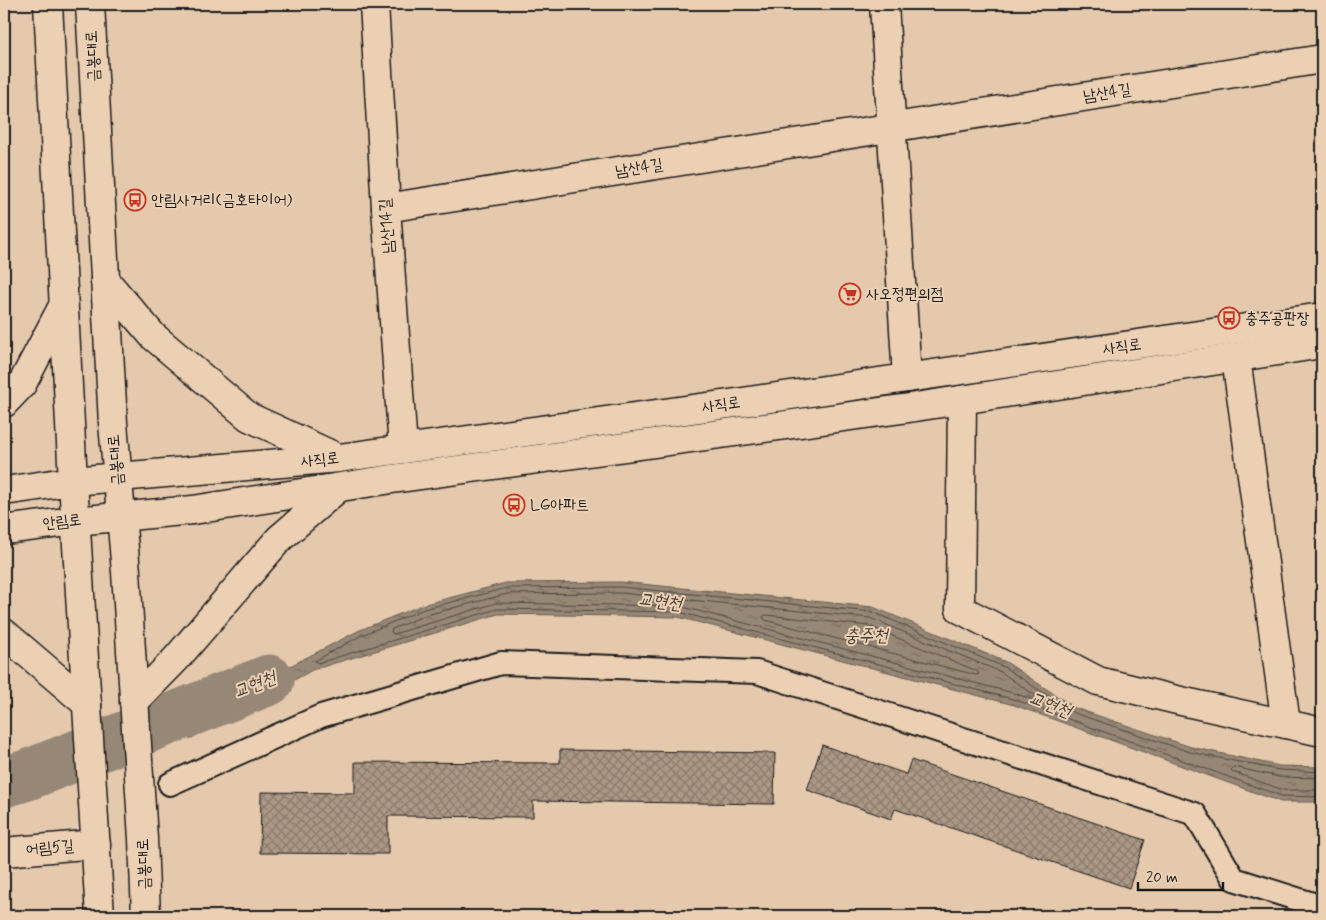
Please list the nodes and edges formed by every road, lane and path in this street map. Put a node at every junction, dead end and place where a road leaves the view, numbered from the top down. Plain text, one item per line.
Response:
1 (48, 4) edge
2 (90, 4) edge
3 (374, 4) edge
4 (884, 4) edge
5 (1322, 59) edge
6 (892, 127) junction
7 (386, 208) junction
8 (105, 280) junction
9 (64, 305) junction
10 (1322, 317) edge
11 (1322, 344) edge
12 (1236, 358) junction
13 (907, 378) junction
14 (962, 400) junction
15 (4, 403) edge
16 (909, 408) junction
17 (403, 449) junction
18 (339, 458) junction
19 (117, 477) junction
20 (72, 481) junction
21 (338, 488) junction
22 (4, 491) edge
23 (121, 516) junction
24 (75, 521) junction
25 (4, 530) edge
26 (4, 633) edge
27 (134, 702) junction
28 (87, 704) junction
29 (1286, 724) junction
30 (1322, 732) edge
31 (170, 784) dead end
32 (96, 844) junction
33 (4, 852) edge
34 (1322, 907) edge
35 (100, 916) edge
36 (146, 916) edge

1 - 9 street
2 - 8 street, 금봉대로
3 - 7 street, 남산14길
4 - 6 street
5 - 6 street, 남산4길
6 - 7 street, 남산4길
6 - 13 street
7 - 17 street, 남산14길
8 - 18 street
8 - 19 street, 금봉대로
9 - 15 street
9 - 20 street
10 - 13 street, 사직로
11 - 12 street, 사직로
12 - 14 street, 사직로
12 - 29 street
13 - 16 street
13 - 17 street, 사직로
14 - 16 street, 사직로
14 - 29 street
16 - 21 street, 사직로
17 - 18 street, 사직로
18 - 19 street, 사직로
19 - 20 street
19 - 23 street, 금봉대로
20 - 22 street
20 - 24 street
21 - 23 street, 사직로
21 - 27 street
23 - 24 street, 안림로
23 - 27 street, 금봉대로
24 - 25 street, 안림로
24 - 28 street
26 - 28 street
27 - 36 street, 금봉대로
28 - 32 street
29 - 30 street
31 - 34 street
32 - 33 street, 어림5길
32 - 35 street

